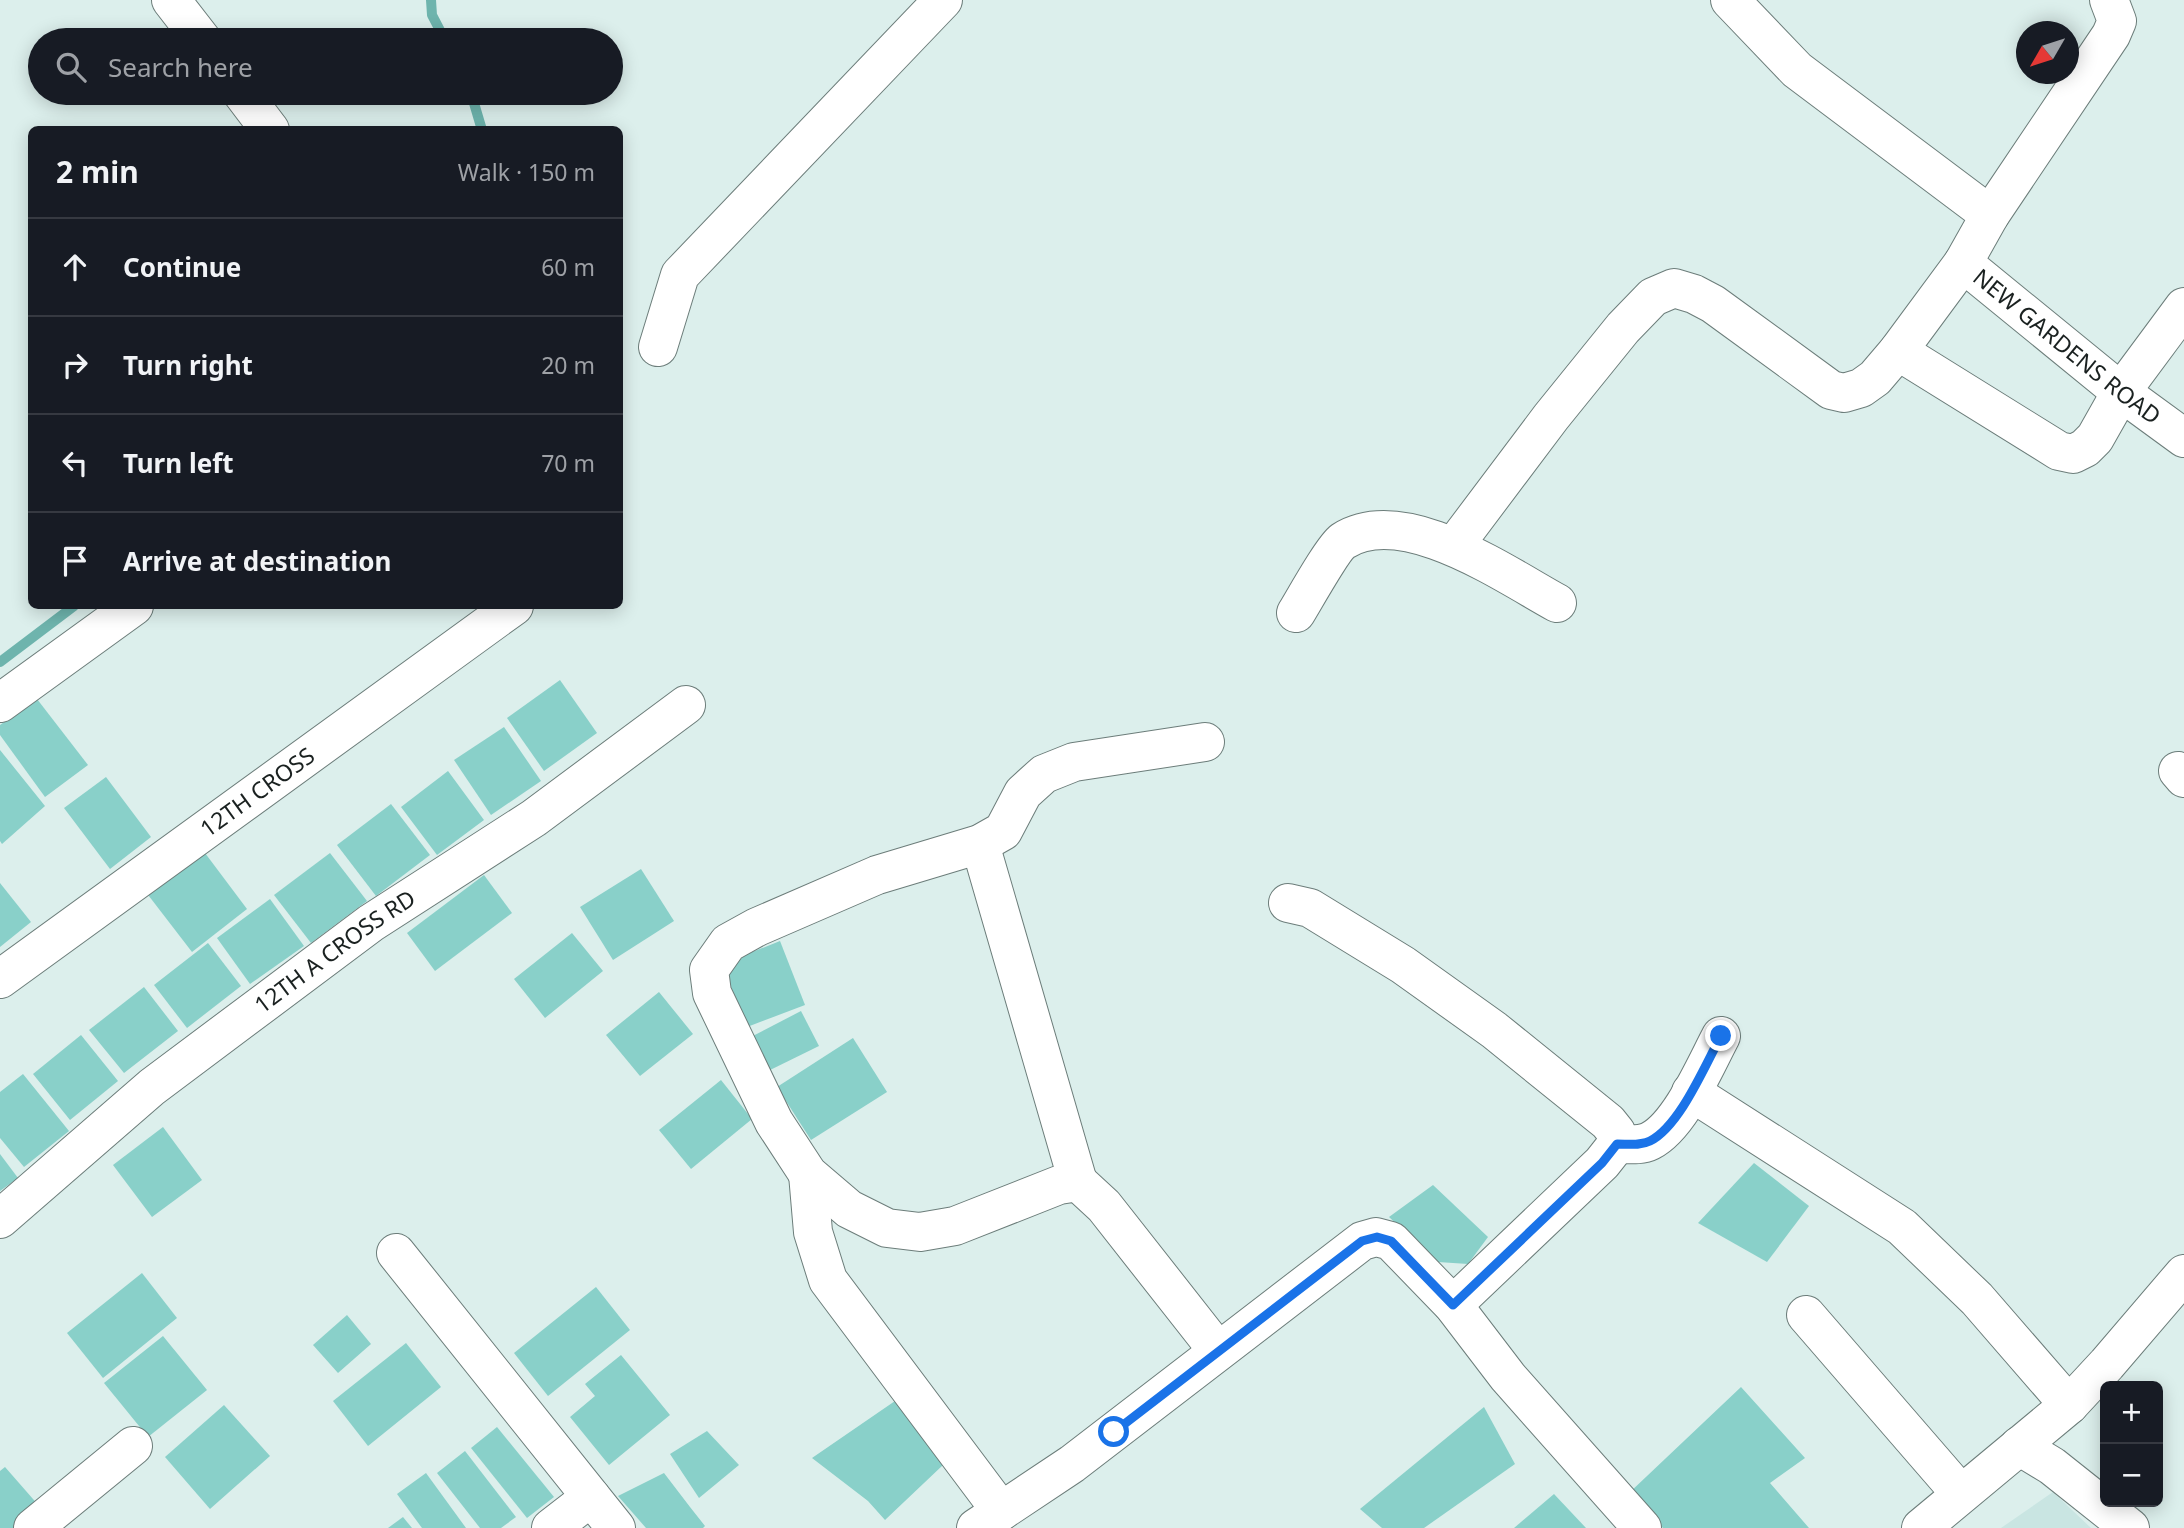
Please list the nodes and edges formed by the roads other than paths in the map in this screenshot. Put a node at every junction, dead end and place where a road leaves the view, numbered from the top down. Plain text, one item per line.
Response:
1 (171, 0) edge
2 (943, 0) edge
3 (1730, 0) edge
4 (2109, 0) edge
5 (193, 28) edge
6 (251, 105) edge
7 (267, 126) edge
8 (1990, 215) junction
9 (1963, 263) junction
10 (2184, 307) edge
11 (658, 347) dead end
12 (1898, 351) junction
13 (2121, 392) junction
14 (2184, 438) edge
15 (1454, 546) junction
16 (1557, 603) dead end
17 (130, 609) edge
18 (510, 609) edge
19 (1296, 614) dead end
20 (0, 703) edge
21 (686, 705) dead end
22 (1205, 742) dead end
23 (980, 844) junction
24 (1288, 903) dead end
25 (0, 979) edge
26 (1721, 1036) dead end
27 (1691, 1092) junction
28 (1617, 1144) junction
29 (808, 1174) junction
30 (1078, 1182) junction
31 (0, 1219) edge
32 (396, 1253) dead end
33 (2184, 1274) edge
34 (1453, 1305) junction
35 (1806, 1315) dead end
36 (1218, 1351) junction
37 (2068, 1405) junction
38 (133, 1446) dead end
39 (2019, 1446) junction
40 (1961, 1494) junction
41 (591, 1497) junction
42 (989, 1519) edge
43 (33, 1528) edge
44 (551, 1528) edge
45 (616, 1528) edge
46 (1642, 1528) edge
47 (1921, 1528) edge
48 (2130, 1528) edge

1 - 5 street
2 - 11 street
3 - 8 street
4 - 8 street, NEW GARDENS ROAD
6 - 7 street
8 - 9 street, NEW GARDENS ROAD
9 - 12 street
9 - 13 street, NEW GARDENS ROAD
10 - 13 street
12 - 13 street
12 - 15 street
13 - 14 street, NEW GARDENS ROAD
15 - 16 street
15 - 19 street
17 - 20 street
18 - 25 street, 12TH CROSS
21 - 31 street, 12TH A CROSS RD
22 - 23 street
23 - 29 street
23 - 30 street
24 - 28 street
26 - 27 street
27 - 28 street
27 - 37 street
28 - 34 street
29 - 30 street
29 - 42 street
30 - 36 street
32 - 41 street
33 - 37 street
34 - 36 street
34 - 46 street
35 - 40 street
36 - 42 street
37 - 39 street
38 - 43 street
39 - 40 street
39 - 48 street
40 - 47 street
41 - 44 street
41 - 45 street

